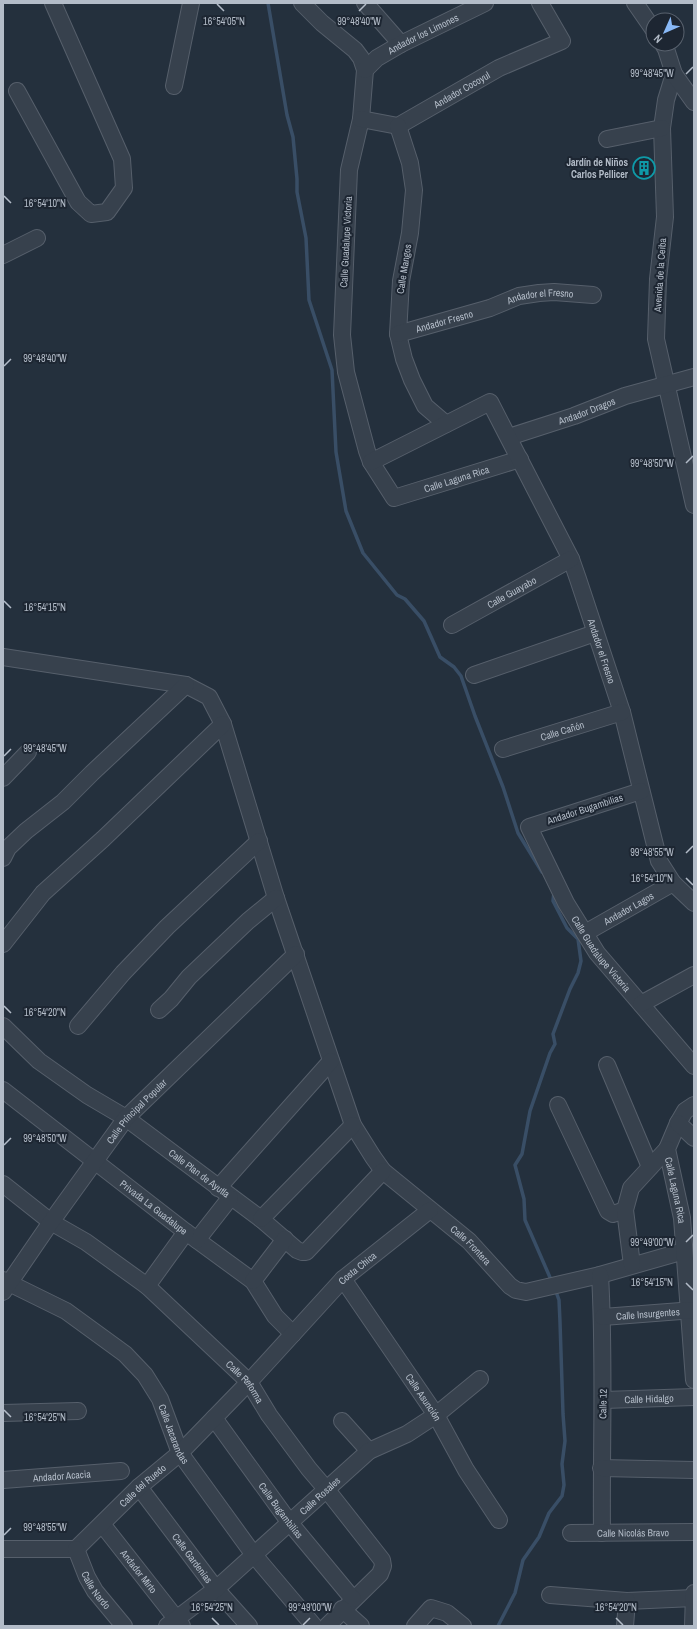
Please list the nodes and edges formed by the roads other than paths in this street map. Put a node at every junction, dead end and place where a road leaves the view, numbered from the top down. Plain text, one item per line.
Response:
1 (54, 3) edge
2 (191, 3) edge
3 (302, 3) edge
4 (365, 3) edge
5 (485, 3) edge
6 (540, 3) edge
7 (635, 3) edge
8 (645, 17) edge
9 (401, 44) junction
10 (667, 52) edge
11 (365, 70) junction
12 (674, 74) junction
13 (174, 86) dead end
14 (18, 91) dead end
15 (694, 102) edge
16 (361, 119) junction
17 (398, 126) junction
18 (662, 128) junction
19 (607, 139) dead end
20 (36, 238) dead end
21 (3, 255) edge
22 (593, 295) dead end
23 (490, 308) joint
24 (398, 334) junction
25 (694, 377) edge
26 (665, 384) junction
27 (446, 424) junction
28 (509, 437) junction
29 (520, 459) junction
30 (371, 462) junction
31 (690, 462) edge
32 (394, 498) joint
33 (694, 505) edge
34 (570, 559) junction
35 (452, 625) dead end
36 (595, 633) junction
37 (3, 657) edge
38 (474, 675) dead end
39 (186, 685) junction
40 (622, 712) junction
41 (223, 724) junction
42 (503, 749) dead end
43 (28, 752) dead end
44 (3, 778) edge
45 (641, 791) junction
46 (529, 826) joint
47 (259, 841) junction
48 (3, 858) edge
49 (673, 883) junction
50 (276, 898) junction
51 (694, 903) edge
52 (585, 933) junction
53 (3, 944) edge
54 (296, 954) junction
55 (694, 975) edge
56 (641, 1004) junction
57 (159, 1010) dead end
58 (3, 1026) edge
59 (78, 1026) dead end
60 (331, 1061) junction
61 (607, 1065) dead end
62 (694, 1066) edge
63 (3, 1090) edge
64 (558, 1105) dead end
65 (694, 1105) edge
66 (126, 1118) junction
67 (678, 1123) junction
68 (353, 1125) junction
69 (694, 1138) edge
70 (667, 1149) junction
71 (94, 1162) junction
72 (650, 1167) junction
73 (383, 1171) junction
74 (3, 1184) edge
75 (224, 1193) junction
76 (430, 1210) junction
77 (626, 1210) junction
78 (261, 1219) junction
79 (51, 1222) junction
80 (192, 1236) junction
81 (286, 1239) junction
82 (684, 1251) junction
83 (632, 1265) junction
84 (600, 1275) junction
85 (343, 1279) junction
86 (253, 1281) junction
87 (5, 1285) edge
88 (147, 1286) junction
89 (692, 1310) edge
90 (603, 1317) junction
91 (293, 1334) junction
92 (480, 1379) dead end
93 (694, 1380) edge
94 (249, 1382) junction
95 (694, 1397) edge
96 (604, 1400) junction
97 (78, 1411) dead end
98 (3, 1413) edge
99 (436, 1415) junction
100 (214, 1418) junction
101 (342, 1421) dead end
102 (369, 1451) junction
103 (180, 1453) junction
104 (601, 1468) junction
105 (694, 1470) edge
106 (121, 1471) dead end
107 (3, 1480) edge
108 (139, 1487) junction
109 (327, 1490) junction
110 (499, 1520) dead end
111 (290, 1523) junction
112 (102, 1524) junction
113 (694, 1532) edge
114 (571, 1533) dead end
115 (602, 1533) junction
116 (3, 1549) edge
117 (76, 1549) junction
118 (254, 1554) junction
119 (216, 1588) junction
120 (694, 1593) edge
121 (550, 1595) dead end
122 (694, 1598) edge
123 (627, 1601) junction
124 (348, 1604) junction
125 (175, 1623) edge
126 (124, 1626) edge
127 (249, 1626) edge
128 (314, 1626) edge
129 (327, 1626) edge
130 (361, 1626) edge
131 (415, 1626) edge
132 (463, 1626) edge
133 (625, 1626) edge
134 (693, 1626) edge

1 - 14 street
2 - 13 street
3 - 11 street, Calle Guadalupe Victoria
4 - 9 street
5 - 9 street, Andador los Limones
6 - 17 street, Andador Cocoyul
7 - 8 street
9 - 11 street, Andador los Limones
10 - 12 street
11 - 16 street, Calle Guadalupe Victoria
12 - 15 street
12 - 18 street, Avenida de la Ceiba
16 - 17 street
16 - 30 street, Calle Guadalupe Victoria
17 - 24 street, Calle Mangos
18 - 19 street
18 - 26 street, Avenida de la Ceiba
20 - 21 street
22 - 23 street, Andador el Fresno
23 - 24 street, Andador Fresno
24 - 27 street, Calle Mangos
25 - 26 street, Andador Dragos
26 - 28 street, Andador Dragos
26 - 31 street, Avenida de la Ceiba
27 - 28 street, Andador el Fresno
27 - 30 street
28 - 29 street, Andador el Fresno
29 - 32 street, Calle Laguna Rica
29 - 34 street, Andador el Fresno
30 - 32 street, Calle Guadalupe Victoria
31 - 33 street, Avenida de la Ceiba
34 - 35 street, Calle Guayabo
34 - 36 street, Andador el Fresno
36 - 38 street
36 - 40 street, Andador el Fresno
37 - 39 street, Calle Frontera
39 - 41 street, Calle Frontera
39 - 48 street
40 - 42 street, Calle Cañón
40 - 45 street, Andador el Fresno
41 - 47 street, Calle Frontera
41 - 53 street
43 - 44 street
45 - 46 street, Andador Bugambilias
45 - 49 street, Andador el Fresno
46 - 52 street, Calle Guadalupe Victoria
47 - 50 street, Calle Frontera
47 - 59 street
49 - 51 street, Andador el Fresno
49 - 52 street, Andador Lagos
50 - 54 street, Calle Frontera
50 - 57 street
52 - 56 street, Calle Guadalupe Victoria
54 - 60 street, Calle Frontera
54 - 66 street, Calle Principal Popular
55 - 56 street
56 - 62 street, Calle Guadalupe Victoria
58 - 66 street, Calle Plan de Ayutla
60 - 68 street, Calle Frontera
60 - 75 street
61 - 72 street
63 - 71 street, Privada La Guadalupe
64 - 77 street
65 - 67 street, Calle Laguna Rica
66 - 71 street, Calle Principal Popular
66 - 75 street, Calle Plan de Ayutla
67 - 69 street
67 - 70 street, Calle Laguna Rica
68 - 73 street, Calle Frontera
68 - 78 street
70 - 72 street
70 - 82 street, Calle Laguna Rica
71 - 79 street, Calle Principal Popular
71 - 80 street, Privada La Guadalupe
72 - 77 street
73 - 76 street, Calle Frontera
73 - 81 street, Calle Plan de Ayutla
74 - 79 street, Calle Reforma
75 - 78 street, Calle Plan de Ayutla
75 - 80 street
76 - 84 street, Calle Frontera
76 - 85 street, Costa Chica
77 - 83 street
78 - 81 street, Calle Plan de Ayutla
79 - 87 street, Calle Principal Popular
79 - 88 street, Calle Reforma
80 - 86 street, Privada La Guadalupe
80 - 88 street
81 - 86 street
82 - 83 street, Calle Frontera
82 - 89 street, Calle Laguna Rica
83 - 84 street, Calle Frontera
84 - 90 street, Calle 12
85 - 91 street, Costa Chica
85 - 99 street, Calle Asunción
86 - 91 street, Privada La Guadalupe
87 - 103 street, Calle Jacarandas
88 - 94 street, Calle Reforma
89 - 90 street, Calle Insurgentes
89 - 93 street, Calle Laguna Rica
90 - 96 street, Calle 12
91 - 94 street, Calle del Ruedo
92 - 99 street, Calle Rosales
94 - 100 street, Calle del Ruedo
94 - 109 street, Calle Reforma
95 - 96 street, Calle Hidalgo
96 - 104 street, Calle 12
97 - 98 street
99 - 102 street, Calle Rosales
99 - 110 street, Calle Asunción
100 - 103 street, Calle del Ruedo
100 - 111 street, Calle Bugambilias
101 - 102 street
102 - 109 street, Calle Rosales
103 - 108 street, Calle del Ruedo
103 - 118 street, Calle Jacarandas
104 - 105 street
104 - 115 street, Calle 12
106 - 107 street, Andador Acacia
108 - 112 street, Calle del Ruedo
108 - 119 street, Calle Gardenias
109 - 111 street, Calle Rosales
109 - 124 street, Calle Reforma
111 - 118 street, Calle Rosales
111 - 124 street, Calle Bugambilias
112 - 117 street, Calle del Ruedo
112 - 125 street, Andador Mirto
113 - 115 street, Calle Nicolás Bravo
114 - 115 street, Calle Nicolás Bravo
116 - 117 street
117 - 126 street, Calle Nardo
118 - 119 street, Calle Rosales
118 - 128 street, Calle Jacarandas
119 - 125 street, Calle Rosales
119 - 127 street, Calle Gardenias
120 - 122 street
121 - 123 street
122 - 123 street
122 - 134 street
123 - 133 street
124 - 129 street, Calle Reforma
124 - 130 street, Calle Bugambilias
131 - 132 street

